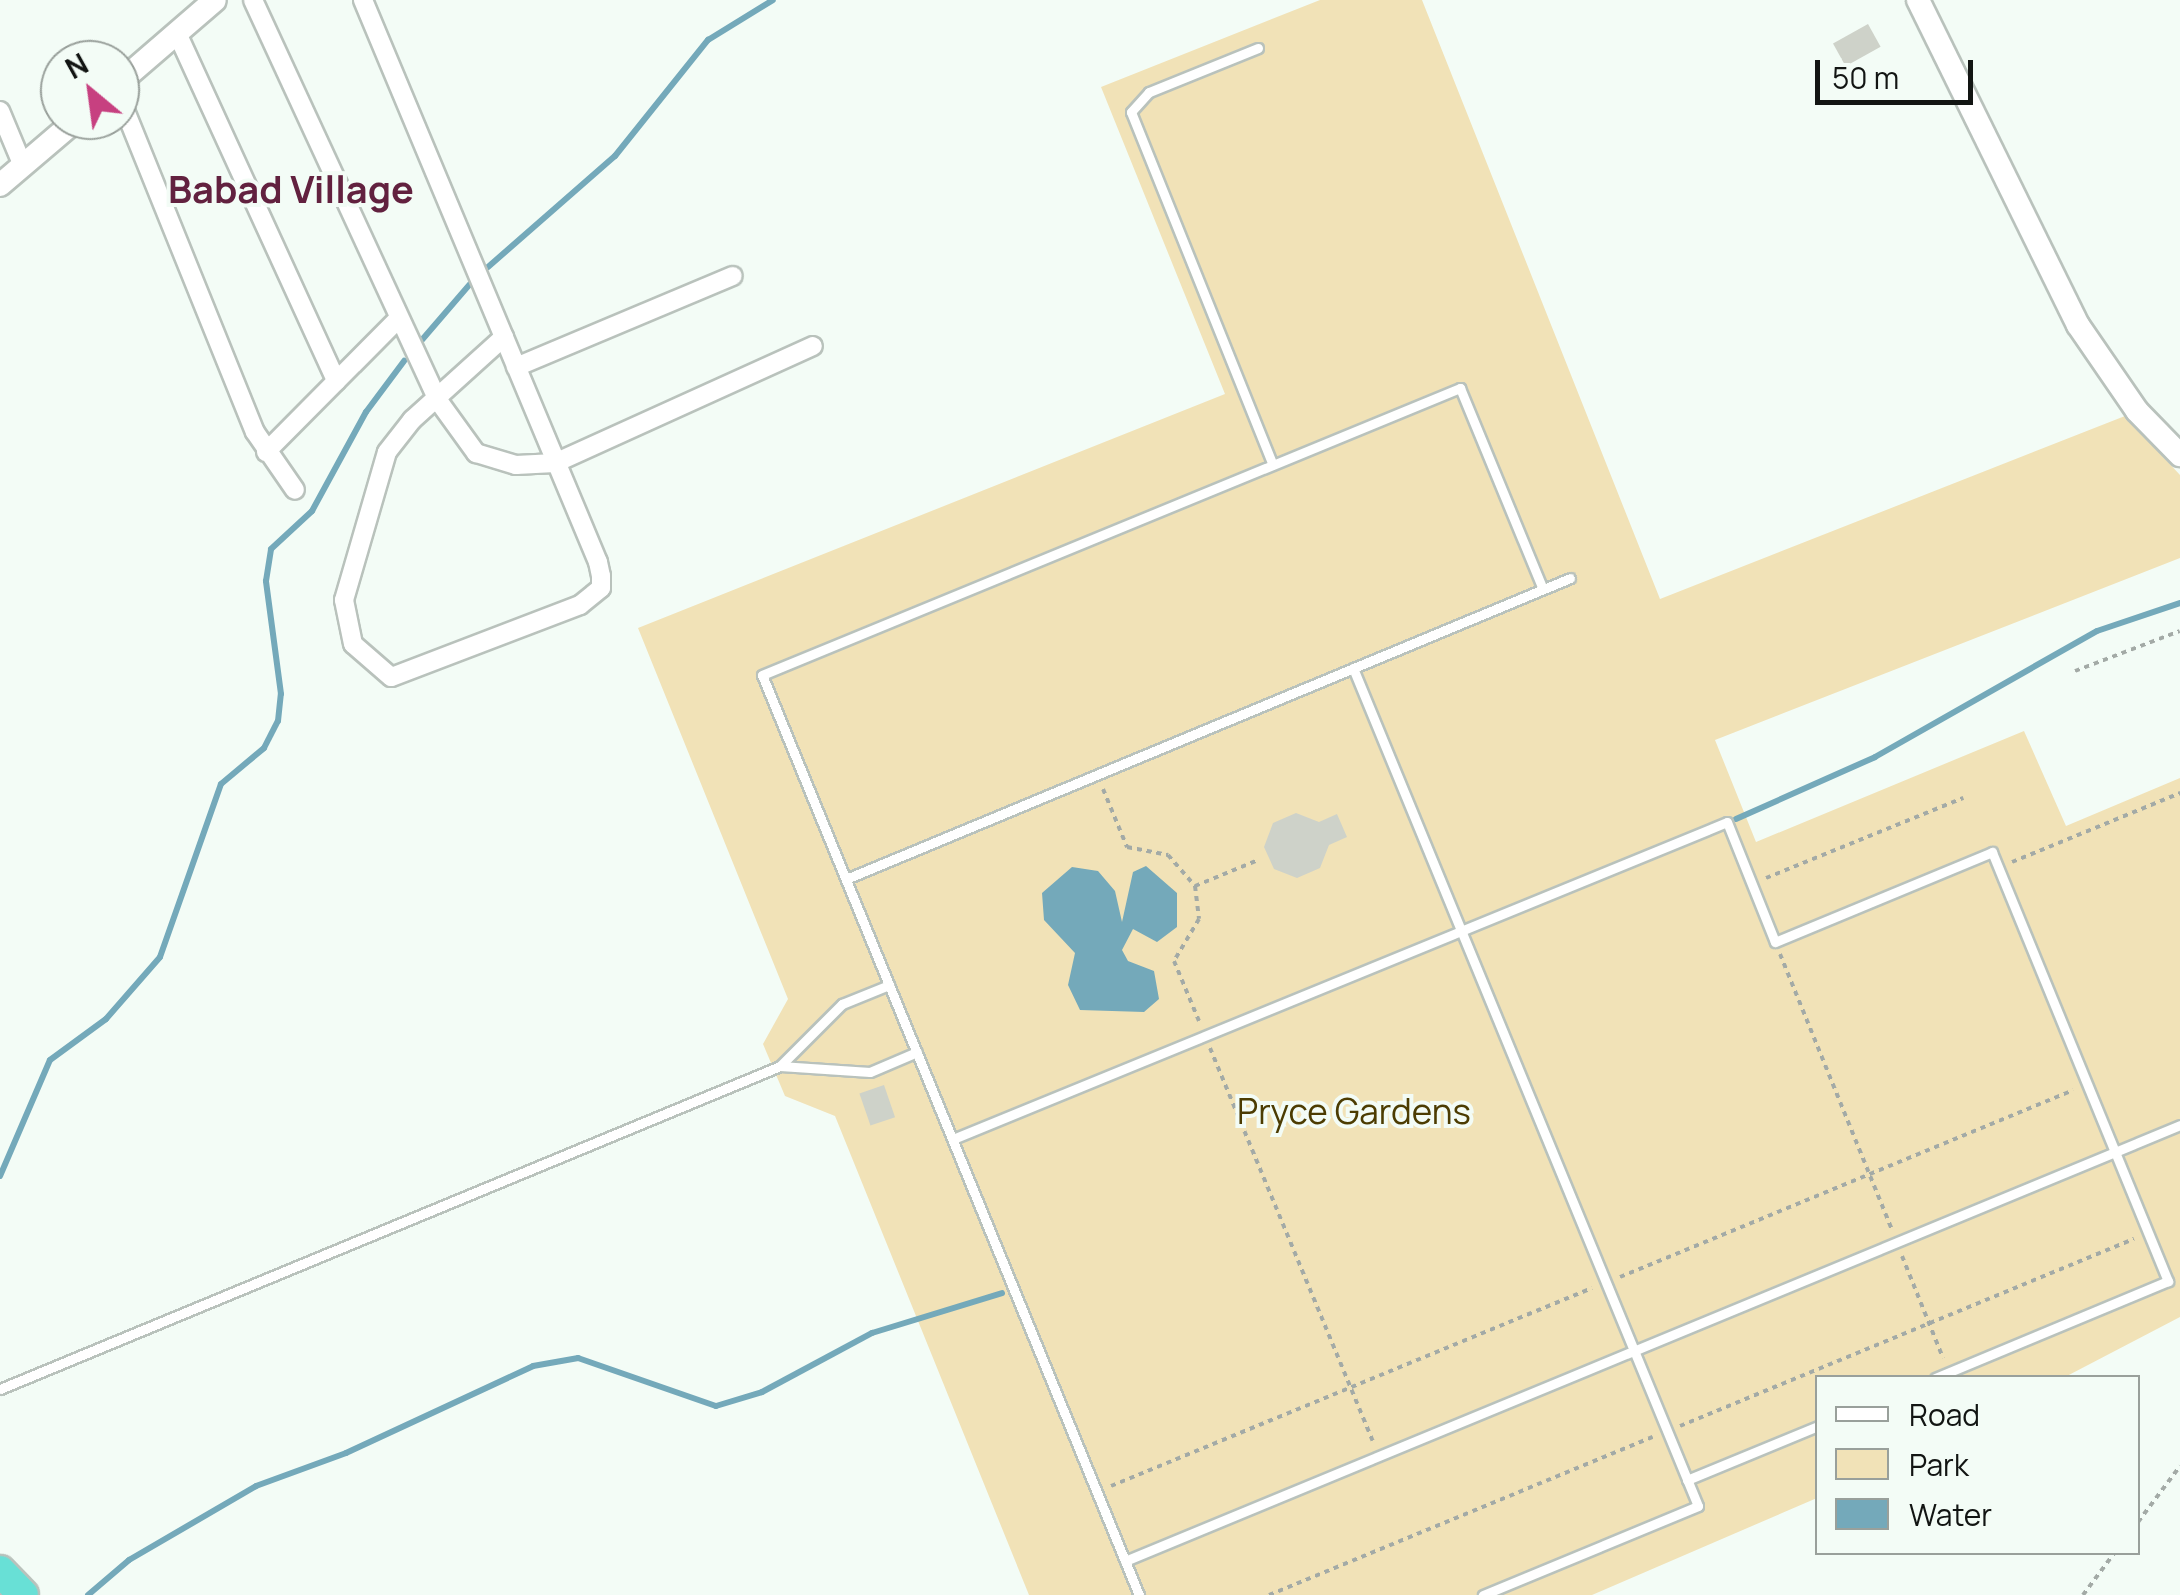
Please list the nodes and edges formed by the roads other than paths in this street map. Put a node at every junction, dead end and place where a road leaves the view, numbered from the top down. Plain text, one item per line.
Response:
1 (215, 0) edge
2 (253, 0) edge
3 (363, 0) edge
4 (1918, 0) edge
5 (177, 33) junction
6 (1258, 48) dead end
7 (140, 65) edge
8 (0, 111) edge
9 (53, 140) edge
10 (137, 140) edge
11 (23, 166) junction
12 (0, 186) edge
13 (733, 276) dead end
14 (398, 318) junction
15 (504, 337) junction
16 (813, 346) dead end
17 (516, 366) junction
18 (336, 381) junction
19 (436, 398) junction
20 (266, 452) junction
21 (2180, 455) edge
22 (555, 463) junction
23 (1274, 465) junction
24 (294, 490) dead end
25 (1570, 578) dead end
26 (1542, 589) junction
27 (1353, 668) junction
28 (846, 880) junction
29 (1462, 931) junction
30 (890, 985) junction
31 (917, 1052) junction
32 (780, 1066) junction
33 (2180, 1125) edge
34 (953, 1139) junction
35 (2115, 1152) junction
36 (1634, 1350) junction
37 (1942, 1375) edge
38 (0, 1389) edge
39 (1815, 1427) edge
40 (1688, 1480) junction
41 (1125, 1561) junction
42 (0, 1571) edge
43 (23, 1595) edge
44 (1139, 1595) edge
45 (1483, 1595) edge

1 - 5 street
2 - 14 street
3 - 15 street
4 - 21 street
5 - 7 street
5 - 18 street
6 - 23 lane
8 - 11 street
9 - 11 street
10 - 20 street
11 - 12 street
13 - 17 street
14 - 18 street
14 - 19 street
15 - 17 street
15 - 19 street
16 - 22 street
17 - 22 street
18 - 20 street
19 - 22 street
19 - 22 street
20 - 24 street
23 - 26 lane
23 - 28 lane
25 - 26 lane
26 - 27 lane
27 - 28 lane
27 - 29 lane
28 - 30 lane
29 - 34 lane
29 - 35 lane
29 - 36 lane
30 - 31 lane
30 - 32 lane
31 - 32 lane
31 - 34 lane
32 - 38 lane
33 - 35 lane
34 - 41 lane
35 - 36 lane
35 - 37 lane
36 - 40 lane
36 - 41 lane
39 - 40 lane
40 - 45 lane
41 - 44 lane
42 - 43 highway

